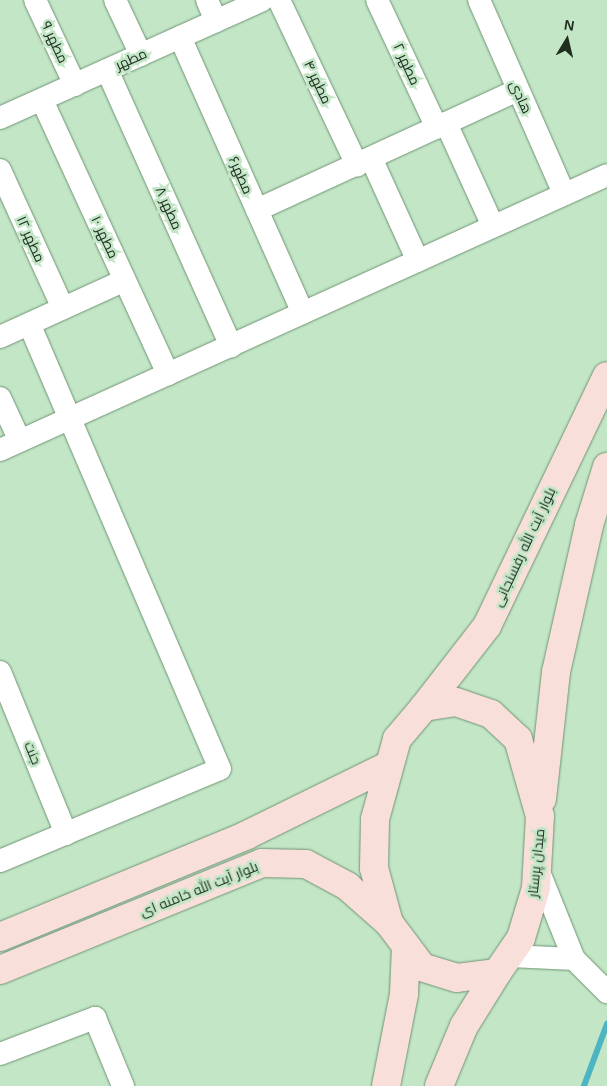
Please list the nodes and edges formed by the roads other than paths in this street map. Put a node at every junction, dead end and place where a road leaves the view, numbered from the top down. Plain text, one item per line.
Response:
1 (35, 0) edge
2 (115, 0) edge
3 (207, 0) edge
4 (262, 0) edge
5 (280, 0) edge
6 (377, 0) edge
7 (479, 0) edge
8 (216, 21) junction
9 (180, 37) junction
10 (141, 55) junction
11 (107, 70) junction
12 (75, 85) junction
13 (518, 90) junction
14 (42, 100) junction
15 (0, 118) edge
16 (442, 125) junction
17 (364, 161) junction
18 (0, 170) edge
19 (607, 175) edge
20 (564, 194) junction
21 (257, 210) junction
22 (493, 226) junction
23 (418, 261) junction
24 (125, 280) junction
25 (63, 308) junction
26 (303, 313) junction
27 (29, 324) junction
28 (0, 337) edge
29 (231, 346) junction
30 (168, 374) junction
31 (607, 376) edge
32 (0, 398) edge
33 (72, 417) junction
34 (10, 445) edge
35 (607, 467) edge
36 (0, 672) edge
37 (424, 707) junction
38 (387, 766) junction
39 (540, 816) junction
40 (66, 834) junction
41 (0, 861) edge
42 (537, 867) junction
43 (390, 924) junction
44 (0, 937) edge
45 (406, 946) junction
46 (574, 958) junction
47 (503, 964) junction
48 (0, 970) edge
49 (607, 992) edge
50 (0, 1054) edge
51 (123, 1086) edge
52 (386, 1086) edge
53 (438, 1086) edge

1 - 12 street, مطهر ۹
2 - 10 street
3 - 8 street
4 - 8 street, مطهر
5 - 17 street, مطهر ۴
6 - 16 street, مطهر ۲
7 - 13 street, هادی
8 - 9 street, مطهر
9 - 10 street, مطهر
9 - 21 street, مطهر۶
10 - 11 street, مطهر
11 - 12 street, مطهر
11 - 29 street, مطهر ۸
12 - 14 street, مطهر
13 - 16 street
13 - 20 street, هادی
14 - 15 street, مطهر
14 - 24 street, مطهر ۱۰
16 - 17 street
16 - 22 street, مطهر ۲
17 - 21 street
17 - 23 street, مطهر ۴
18 - 25 street, مطهر ۱۲
19 - 20 street
20 - 22 street
21 - 26 street, مطهر۶
22 - 23 street
23 - 26 street
24 - 25 street
24 - 30 street, مطهر ۱۰
25 - 27 street
26 - 29 street
27 - 28 street
27 - 33 street
29 - 30 street
30 - 33 street
31 - 37 main road, بلوار آیت الله رفسنجانی
32 - 34 street
33 - 34 street
33 - 40 street
35 - 39 main road
36 - 40 street, جنت
37 - 38 main road
37 - 39 main road, میدان پرستار
38 - 43 main road
38 - 44 main road
39 - 42 main road, میدان پرستار
40 - 41 street
42 - 46 street
42 - 47 main road, میدان پرستار
43 - 45 main road
43 - 48 main road, بلوار آیت الله خامنه ای
45 - 47 main road
45 - 52 main road
46 - 47 street
46 - 49 street
47 - 53 main road
50 - 51 street

